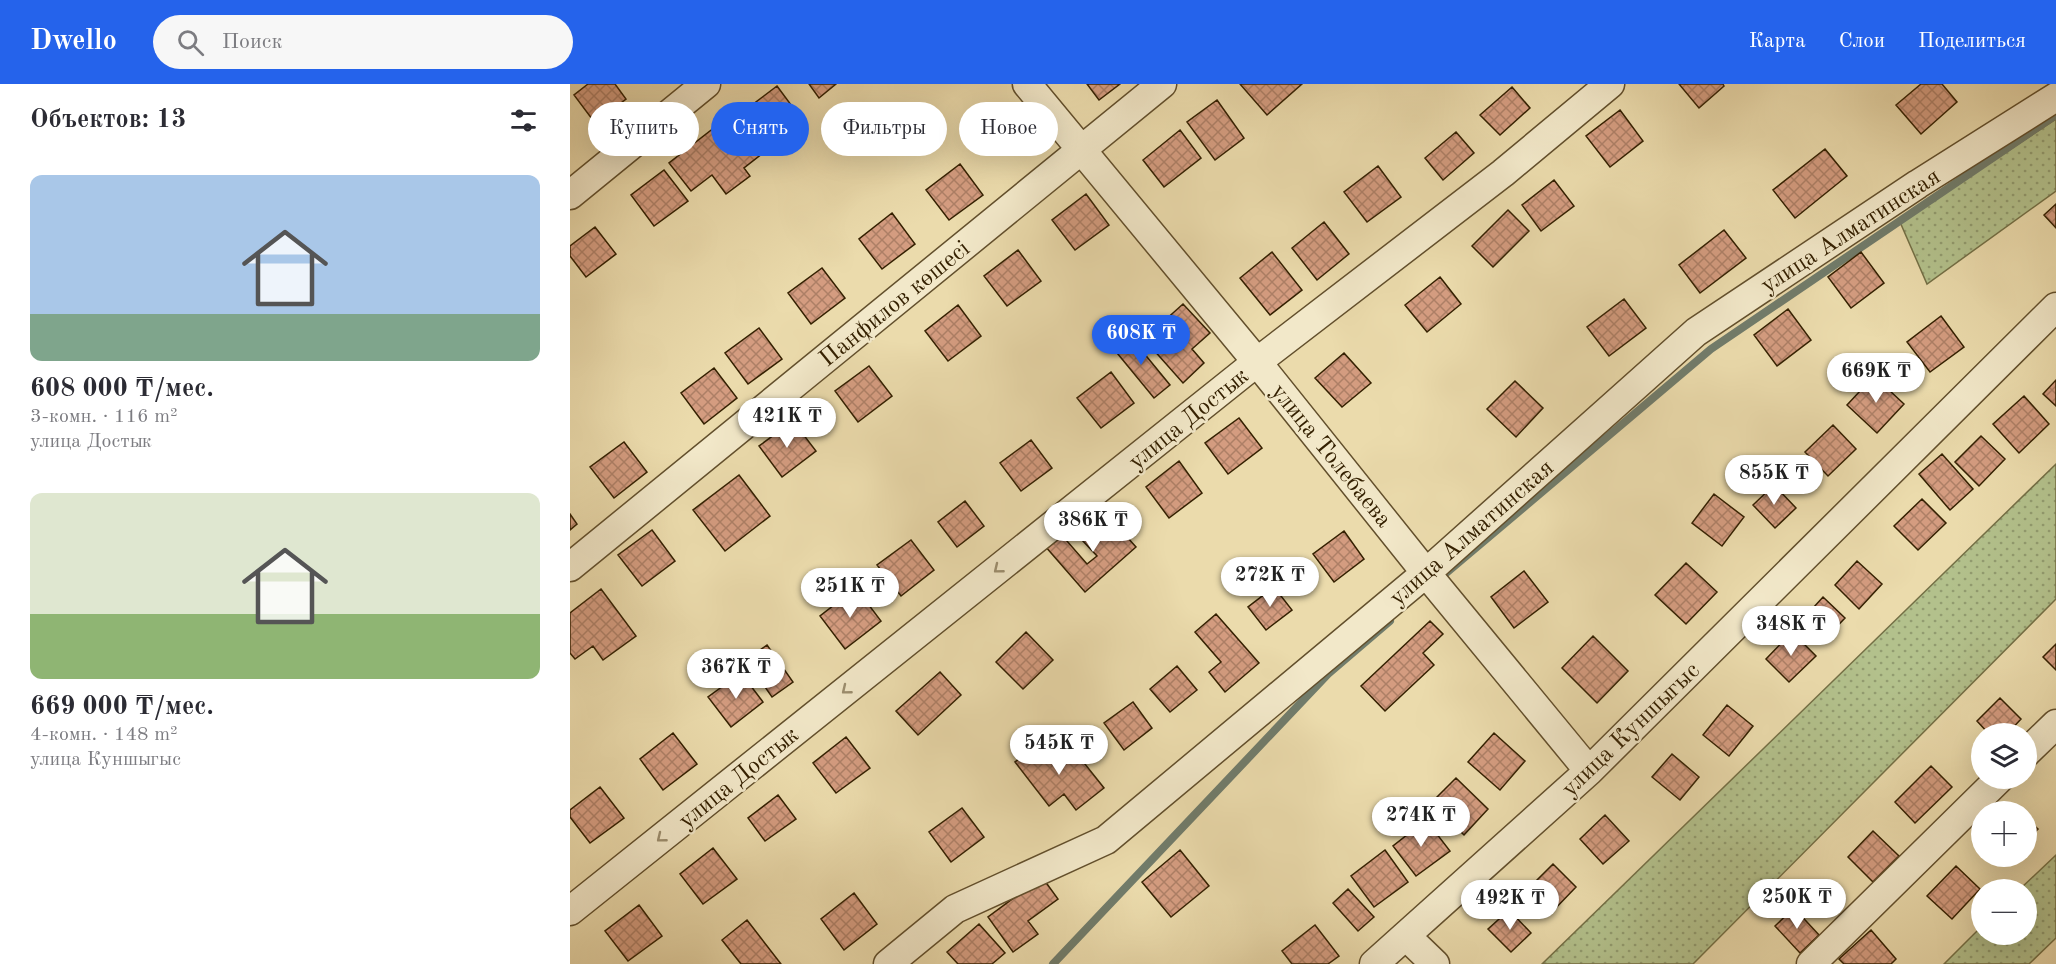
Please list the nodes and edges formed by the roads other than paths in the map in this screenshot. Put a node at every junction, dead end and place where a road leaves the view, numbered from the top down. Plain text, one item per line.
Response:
1 (706, 84) edge
2 (1027, 84) edge
3 (1162, 84) edge
4 (1610, 84) edge
5 (2056, 98) edge
6 (1080, 150) junction
7 (570, 195) edge
8 (2056, 307) edge
9 (1257, 362) junction
10 (570, 567) edge
11 (1426, 573) junction
12 (2056, 724) edge
13 (2037, 742) edge
14 (1589, 771) junction
15 (1989, 789) edge
16 (570, 911) edge
17 (1406, 936) junction
18 (888, 964) edge
19 (1374, 964) edge
20 (1435, 964) edge
21 (1811, 964) edge

1 - 7 street
2 - 6 street, улица Толебаева
3 - 6 street, Панфилов көшесі
4 - 9 street, улица Достык
5 - 11 street, улица Алматинская
6 - 9 street, улица Толебаева
6 - 10 street, Панфилов көшесі
8 - 14 street, улица Куншыгыс
9 - 11 street, улица Толебаева
9 -> 16 street, улица Достык
11 - 14 street, улица Толебаева
11 - 18 street, улица Алматинская
12 - 13 street
14 - 17 street, улица Куншыгыс
15 - 21 street
17 - 19 street, улица Куншыгыс
17 - 20 street

